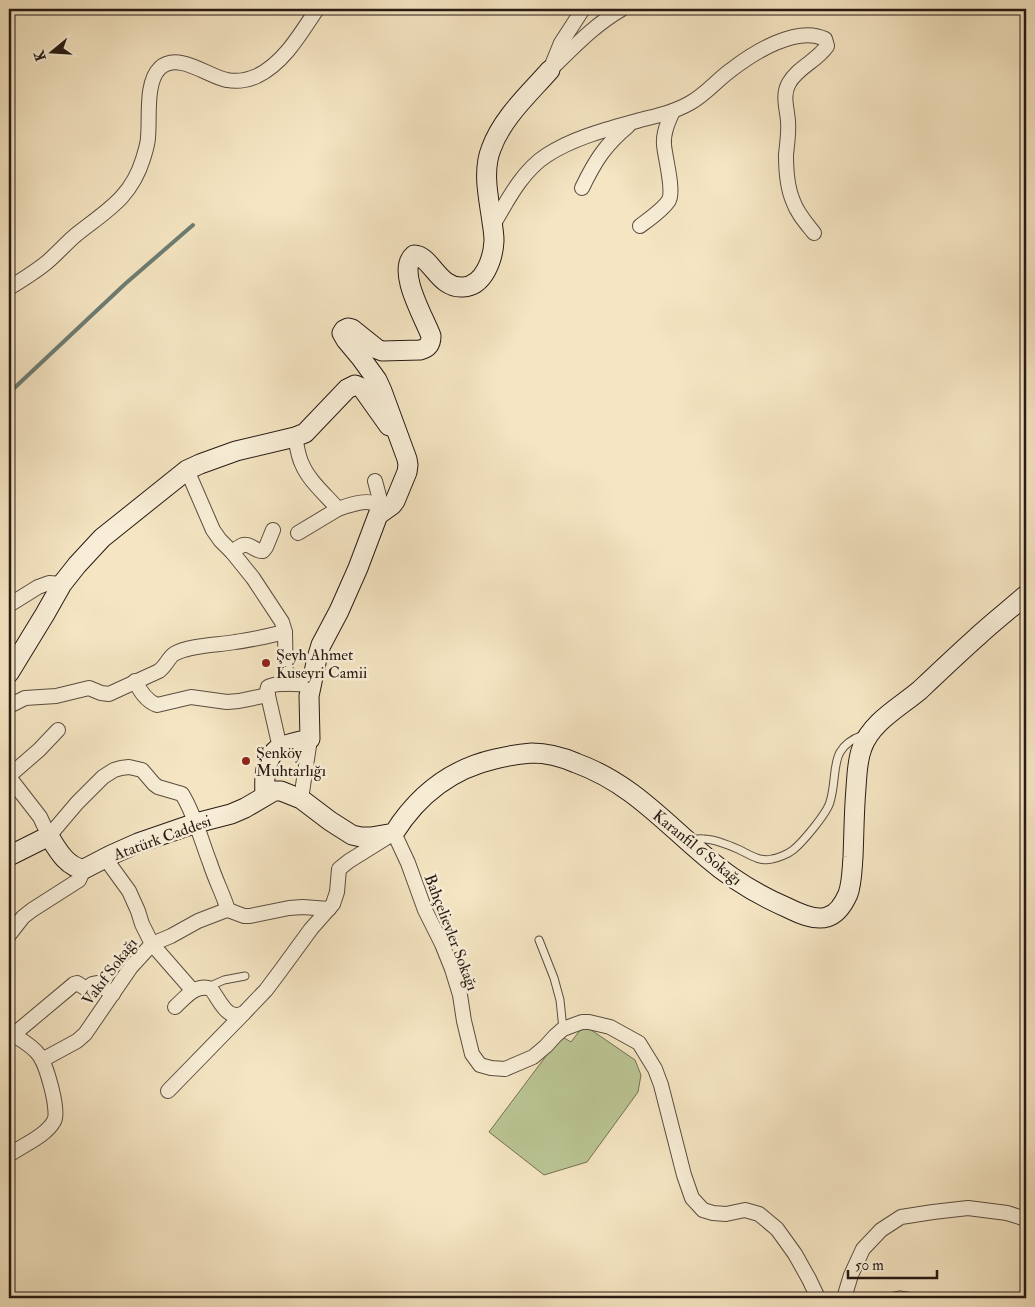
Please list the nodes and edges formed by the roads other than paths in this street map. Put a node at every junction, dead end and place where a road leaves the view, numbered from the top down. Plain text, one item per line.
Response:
1 (317, 9) edge
2 (583, 9) edge
3 (622, 9) edge
4 (550, 70) junction
5 (673, 111) junction
6 (632, 122) junction
7 (582, 188) dead end
8 (640, 226) dead end
9 (492, 227) junction
10 (814, 233) dead end
11 (9, 288) edge
12 (295, 437) junction
13 (401, 441) junction
14 (187, 470) junction
15 (375, 481) dead end
16 (338, 509) junction
17 (383, 511) junction
18 (273, 530) dead end
19 (298, 533) dead end
20 (232, 552) junction
21 (62, 584) junction
22 (1026, 595) edge
23 (9, 604) edge
24 (285, 632) junction
25 (9, 673) edge
26 (135, 681) junction
27 (286, 684) junction
28 (311, 686) junction
29 (268, 695) junction
30 (9, 706) edge
31 (58, 730) dead end
32 (868, 734) junction
33 (310, 739) junction
34 (280, 748) junction
35 (9, 776) edge
36 (265, 795) junction
37 (301, 799) junction
38 (196, 823) junction
39 (394, 833) junction
40 (49, 836) junction
41 (687, 840) junction
42 (9, 856) edge
43 (104, 858) junction
44 (84, 869) junction
45 (329, 909) junction
46 (228, 910) junction
47 (9, 935) edge
48 (539, 940) dead end
49 (152, 944) junction
50 (245, 976) dead end
51 (208, 987) junction
52 (193, 991) junction
53 (112, 994) junction
54 (175, 1007) dead end
55 (244, 1013) junction
56 (563, 1029) junction
57 (11, 1033) edge
58 (42, 1060) junction
59 (168, 1092) dead end
60 (9, 1155) edge
61 (1026, 1219) edge
62 (818, 1298) edge
63 (844, 1298) edge
64 (884, 1298) edge
65 (920, 1298) edge

1 - 11 street
2 - 4 street
3 - 4 street
4 - 9 street
5 - 6 street
5 - 8 street
5 - 10 street
6 - 7 street
6 - 9 street
9 - 13 street
12 - 13 street
12 - 14 street
12 - 16 street
13 - 17 street
14 - 20 street
14 - 21 street
15 - 17 street
16 - 17 street
16 - 19 street
17 - 28 street
18 - 20 street
20 - 24 street
21 - 23 street
21 - 25 street
22 - 32 street, Karanfil 6 Sokağı
24 - 26 street
24 - 27 street
26 - 29 street
26 - 30 street
27 - 28 street
27 - 29 street
28 - 33 street
29 - 34 street
31 - 35 street
32 - 41 lane
32 - 41 street, Karanfil 6 Sokağı
33 - 34 street
33 - 37 street
34 - 36 street
35 - 40 street
36 - 37 street
36 - 38 street, Atatürk Caddesi
37 - 39 street
38 - 40 street
38 - 43 street, Atatürk Caddesi
38 - 46 street
39 - 41 street, Karanfil 6 Sokağı
39 - 45 street
39 - 56 street, Bahçelievler Sokağı
40 - 42 street
40 - 44 street
43 - 44 street, Atatürk Caddesi
43 - 49 street, Vakıf Sokağı
44 - 47 street
45 - 46 street
45 - 55 street
46 - 49 street
48 - 56 lane
49 - 52 street
49 - 53 street, Vakıf Sokağı
50 - 51 lane
51 - 52 street
51 - 55 street
52 - 54 street
53 - 57 street
53 - 58 street, Vakıf Sokağı
55 - 59 street
56 - 62 street, Bahçelievler Sokağı
57 - 58 street
58 - 60 street
61 - 63 street
64 - 65 lane

